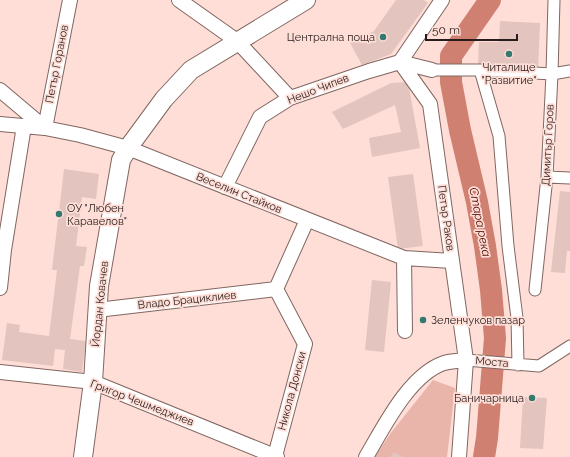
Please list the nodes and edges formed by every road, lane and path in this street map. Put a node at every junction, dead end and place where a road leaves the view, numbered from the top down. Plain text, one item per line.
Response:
1 (70, 0) edge
2 (179, 0) edge
3 (306, 0) edge
4 (442, 0) edge
5 (554, 0) edge
6 (237, 41) junction
7 (400, 62) junction
8 (432, 70) joint
9 (480, 70) junction
10 (570, 71) edge
11 (552, 74) junction
12 (0, 90) edge
13 (290, 98) junction
14 (0, 124) edge
15 (24, 126) junction
16 (45, 128) junction
17 (128, 148) junction
18 (547, 177) junction
19 (570, 178) edge
20 (225, 187) junction
21 (307, 220) junction
22 (2, 250) edge
23 (404, 258) junction
24 (452, 261) junction
25 (0, 288) edge
26 (276, 289) junction
27 (535, 290) dead end
28 (98, 310) junction
29 (405, 331) dead end
30 (570, 346) edge
31 (466, 360) junction
32 (518, 365) junction
33 (0, 372) edge
34 (93, 382) junction
35 (276, 456) edge
36 (83, 457) edge
37 (253, 457) edge
38 (366, 457) edge
39 (459, 457) edge

1 - 16 street, Петър Горанов
2 - 6 street
3 - 6 street, Йордан Ковачев
4 - 7 street
5 - 11 street, Димитър Горов
6 - 13 street
6 - 17 street, Йордан Ковачев
7 - 8 street, Нешо Чипев
7 - 13 street, Нешо Чипев
7 - 24 street, Петър Раков
8 - 9 street
9 - 11 street
9 - 32 street
10 - 11 street
11 - 18 street, Димитър Горов
12 - 16 street
13 - 20 street, Нешо Чипев
14 - 15 street, Веселин Стайков
15 - 16 street, Веселин Стайков
15 - 22 street
16 - 17 street, Веселин Стайков
17 - 20 street, Веселин Стайков
17 - 28 street, Йордан Ковачев
18 - 19 street
18 - 27 street, Димитър Горов
20 - 21 street, Веселин Стайков
21 - 23 street, Веселин Стайков
21 - 26 street
22 - 25 street
23 - 24 street, Веселин Стайков
23 - 29 street
24 - 31 street, Петър Раков
26 - 28 street, Владо Брациклиев
26 - 35 street, Никола Донски
28 - 34 street, Йордан Ковачев
30 - 32 street, Моста
31 - 32 street, Моста
31 - 38 street
31 - 39 street, Петър Раков
33 - 34 street, Григор Чешмеджиев
34 - 35 street, Григор Чешмеджиев
34 - 36 street, Йордан Ковачев
35 - 37 street

